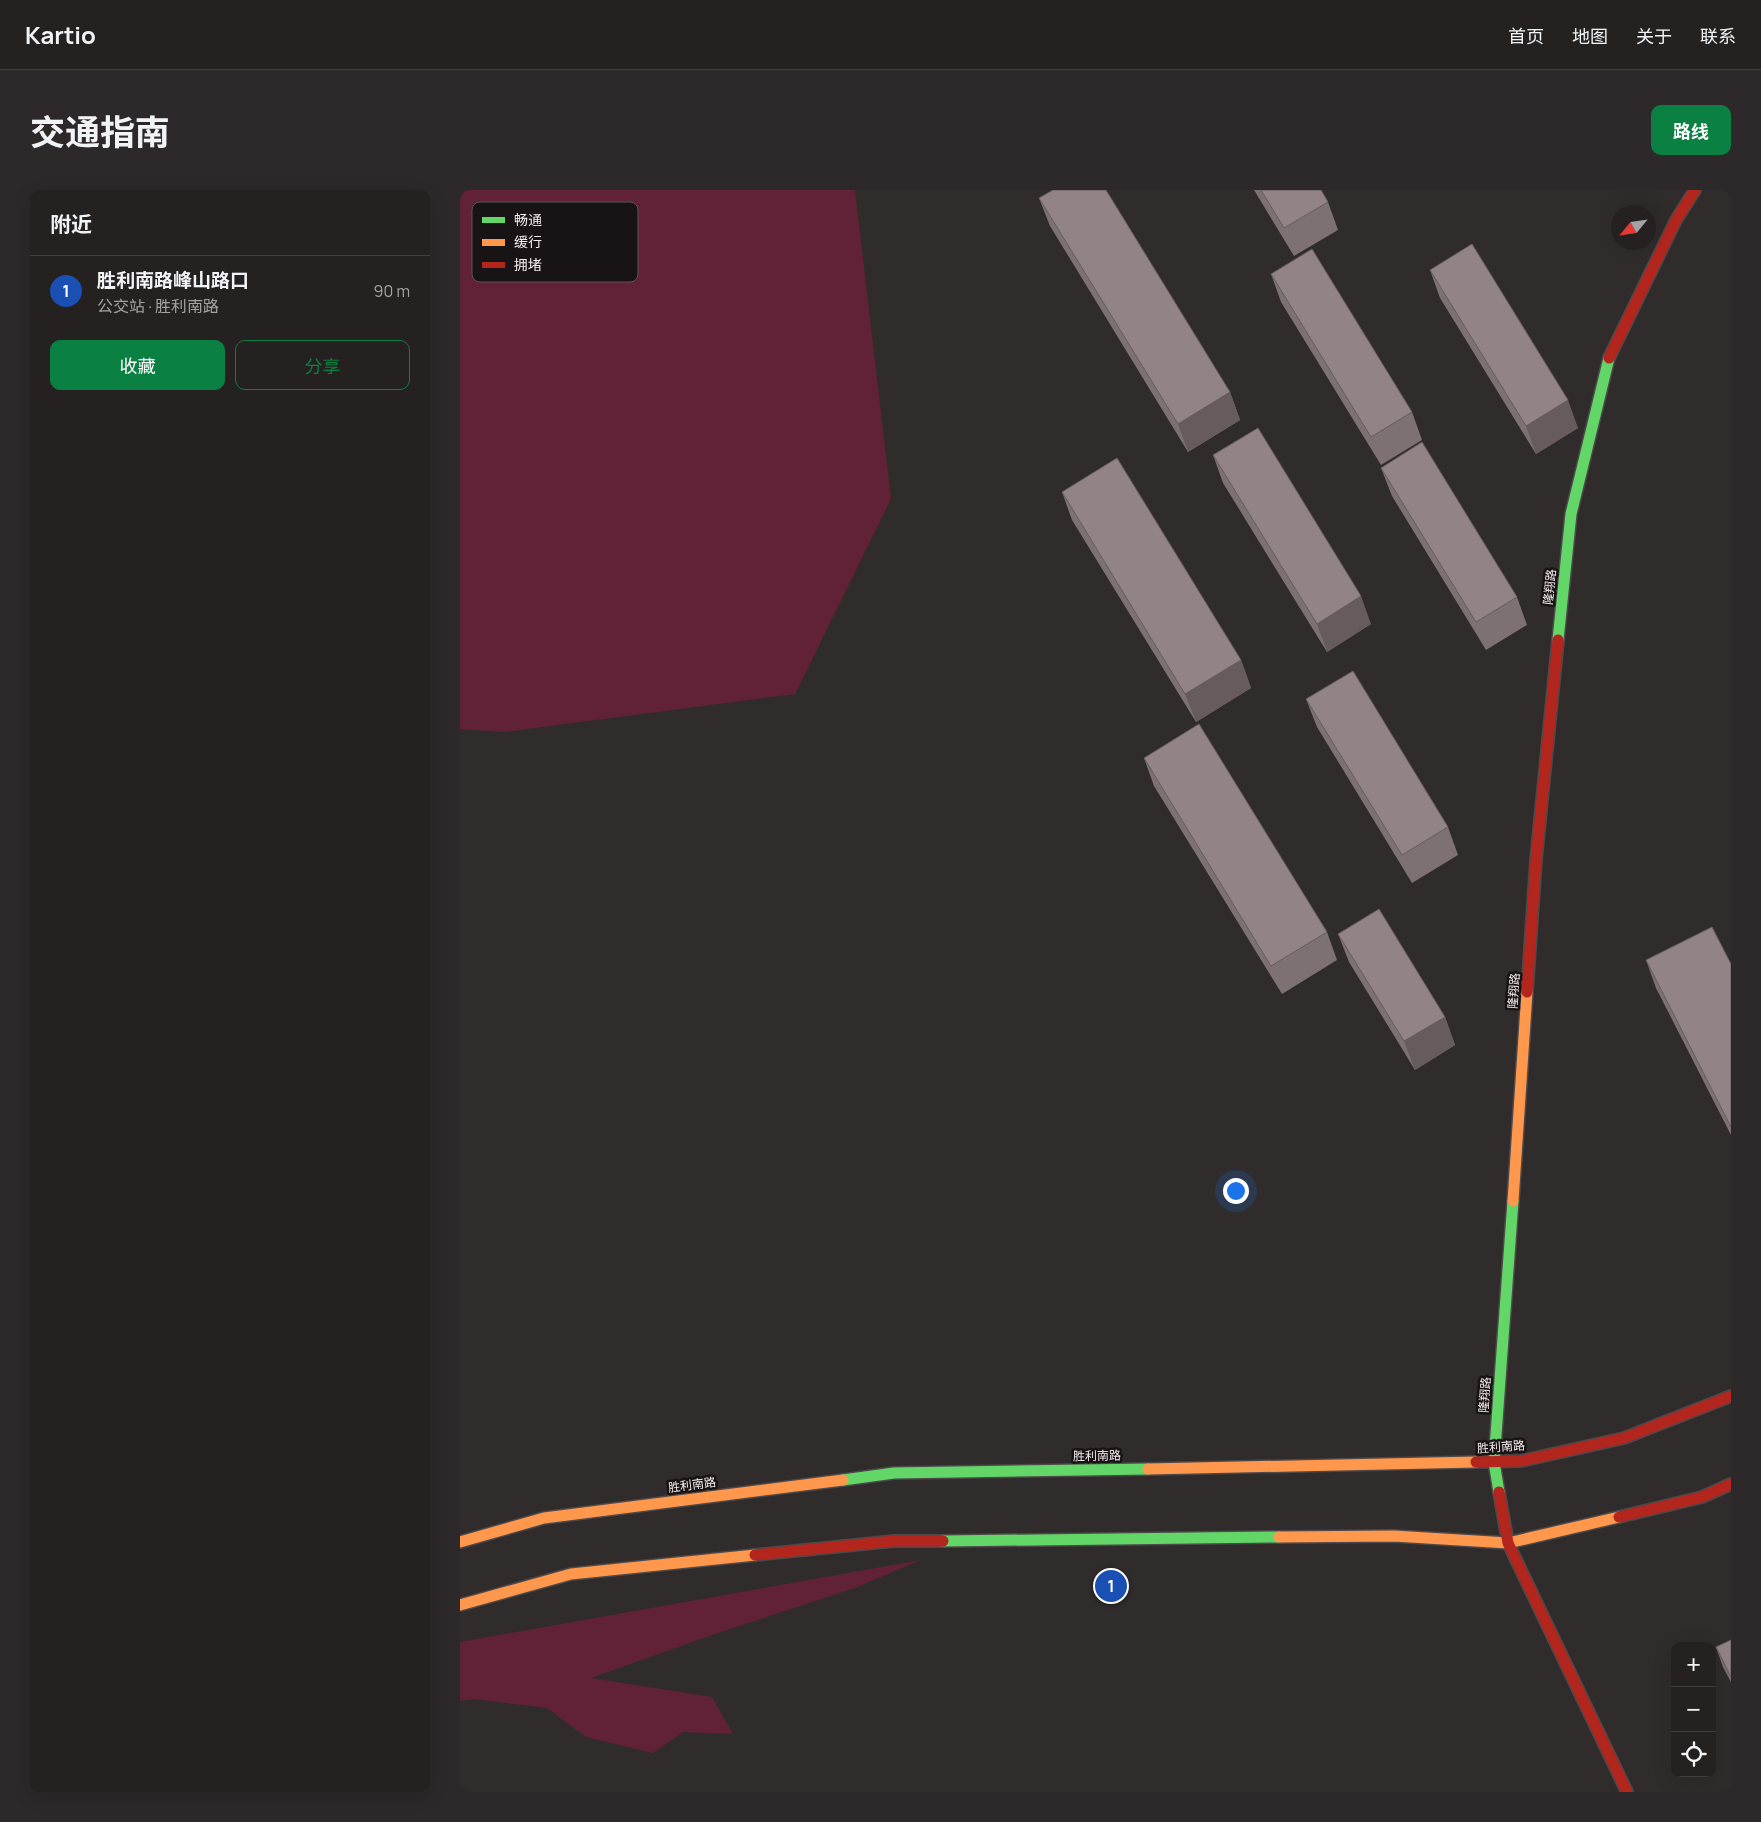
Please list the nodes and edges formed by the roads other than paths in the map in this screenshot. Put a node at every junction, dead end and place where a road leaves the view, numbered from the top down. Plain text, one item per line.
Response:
1 (1695, 190) edge
2 (1731, 1396) edge
3 (1494, 1462) junction
4 (1731, 1484) edge
5 (460, 1542) edge
6 (1508, 1543) junction
7 (460, 1605) edge
8 (1627, 1792) edge

1 - 3 main road, 隆翔路
2 - 3 main road, 胜利南路
3 - 5 main road, 胜利南路
3 - 6 main road, 隆翔路
4 - 6 main road
6 - 7 main road
6 - 8 main road, 隆翔路

